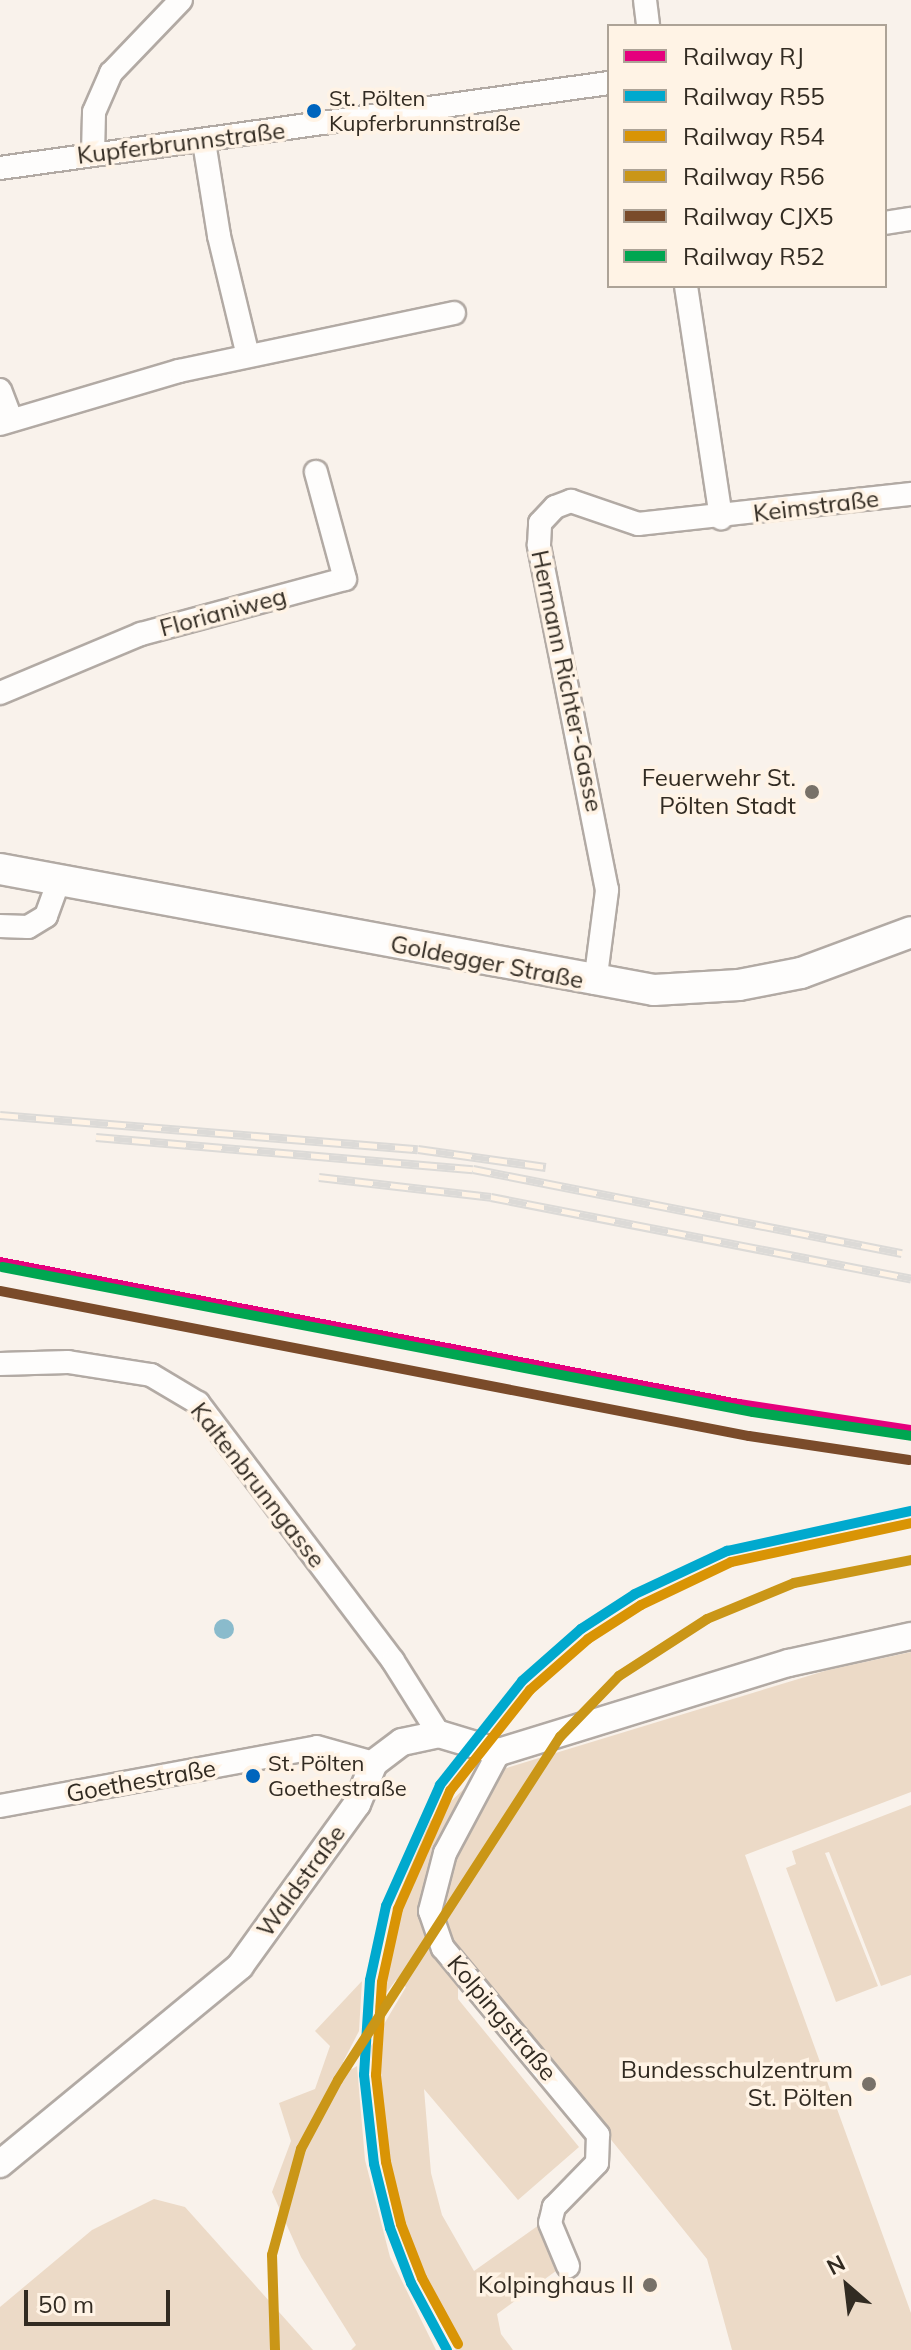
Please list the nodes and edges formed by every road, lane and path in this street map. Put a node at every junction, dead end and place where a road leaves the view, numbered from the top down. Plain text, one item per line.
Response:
1 (181, 0) edge
2 (645, 0) edge
3 (648, 24) edge
4 (607, 83) edge
5 (204, 142) junction
6 (93, 154) junction
7 (4, 161) edge
8 (911, 219) edge
9 (887, 223) edge
10 (686, 288) edge
11 (454, 313) dead end
12 (248, 356) junction
13 (0, 390) edge
14 (5, 422) edge
15 (316, 472) dead end
16 (911, 494) edge
17 (721, 518) junction
18 (0, 693) edge
19 (0, 869) edge
20 (59, 881) junction
21 (0, 926) edge
22 (911, 932) edge
23 (595, 983) junction
24 (0, 1364) edge
25 (911, 1636) edge
26 (439, 1734) junction
27 (499, 1752) junction
28 (374, 1763) junction
29 (0, 1806) edge
30 (0, 2164) edge
31 (568, 2266) dead end

1 - 6 street
2 - 3 street
4 - 5 street, Kupferbrunnstraße
5 - 6 street, Kupferbrunnstraße
5 - 12 street
6 - 7 street, Kupferbrunnstraße
8 - 9 street
10 - 17 street
11 - 12 street
12 - 14 street
13 - 14 street
15 - 18 street, Florianiweg
16 - 17 street, Keimstraße
17 - 23 street, Hermann Richter-Gasse
19 - 20 main road, Goldegger Straße
20 - 21 street
20 - 23 main road, Goldegger Straße
22 - 23 main road, Goldegger Straße
24 - 26 street, Kaltenbrunngasse
25 - 27 street
26 - 27 street
26 - 28 street
27 - 31 street, Kolpingstraße
28 - 29 street, Goethestraße
28 - 30 street, Waldstraße

